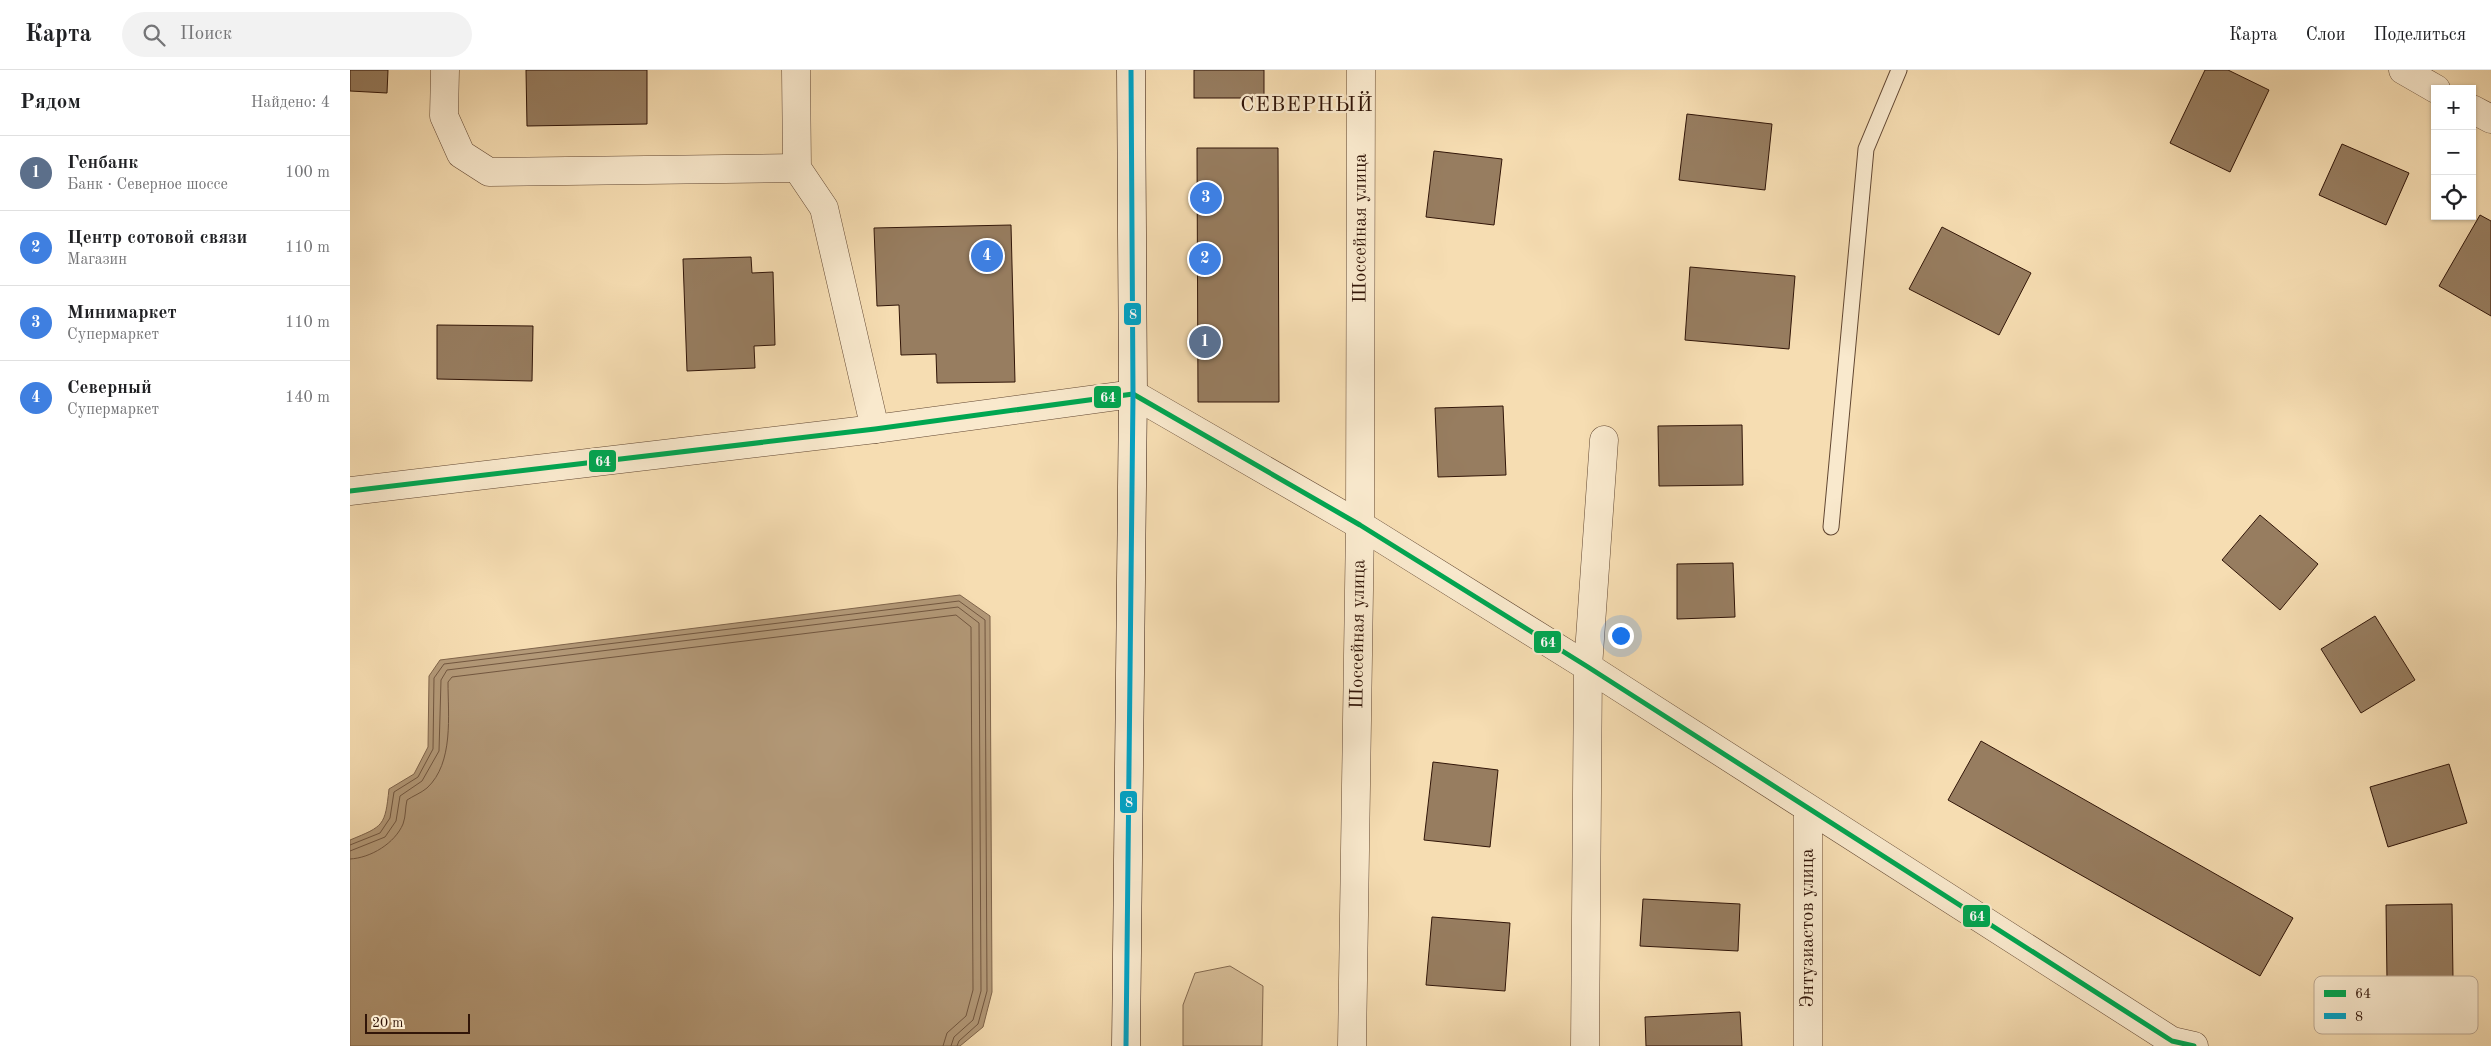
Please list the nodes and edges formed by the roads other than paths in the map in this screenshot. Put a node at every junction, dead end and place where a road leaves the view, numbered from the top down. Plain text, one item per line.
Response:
1 (445, 70) edge
2 (796, 70) edge
3 (1131, 70) edge
4 (1360, 70) edge
5 (1899, 70) edge
6 (2403, 70) edge
7 (2431, 86) edge
8 (2476, 111) edge
9 (2491, 120) edge
10 (797, 168) junction
11 (1133, 394) junction
12 (875, 428) junction
13 (1604, 440) dead end
14 (350, 490) edge
15 (1360, 525) junction
16 (1831, 527) dead end
17 (1588, 667) junction
18 (1808, 810) junction
19 (1126, 1046) edge
20 (1352, 1046) edge
21 (1585, 1046) edge
22 (1808, 1046) edge
23 (2194, 1046) edge

1 - 10 street
2 - 10 street
3 - 11 street
4 - 15 street, Шоссейная улица
5 - 16 lane
6 - 7 street
8 - 9 street
10 - 12 street
11 - 12 street
11 - 15 street
11 - 19 street
12 - 14 street
13 - 17 street
15 - 17 street
15 - 20 street, Шоссейная улица
17 - 18 street
17 - 21 street
18 - 22 street, Энтузиастов улица
18 - 23 street

